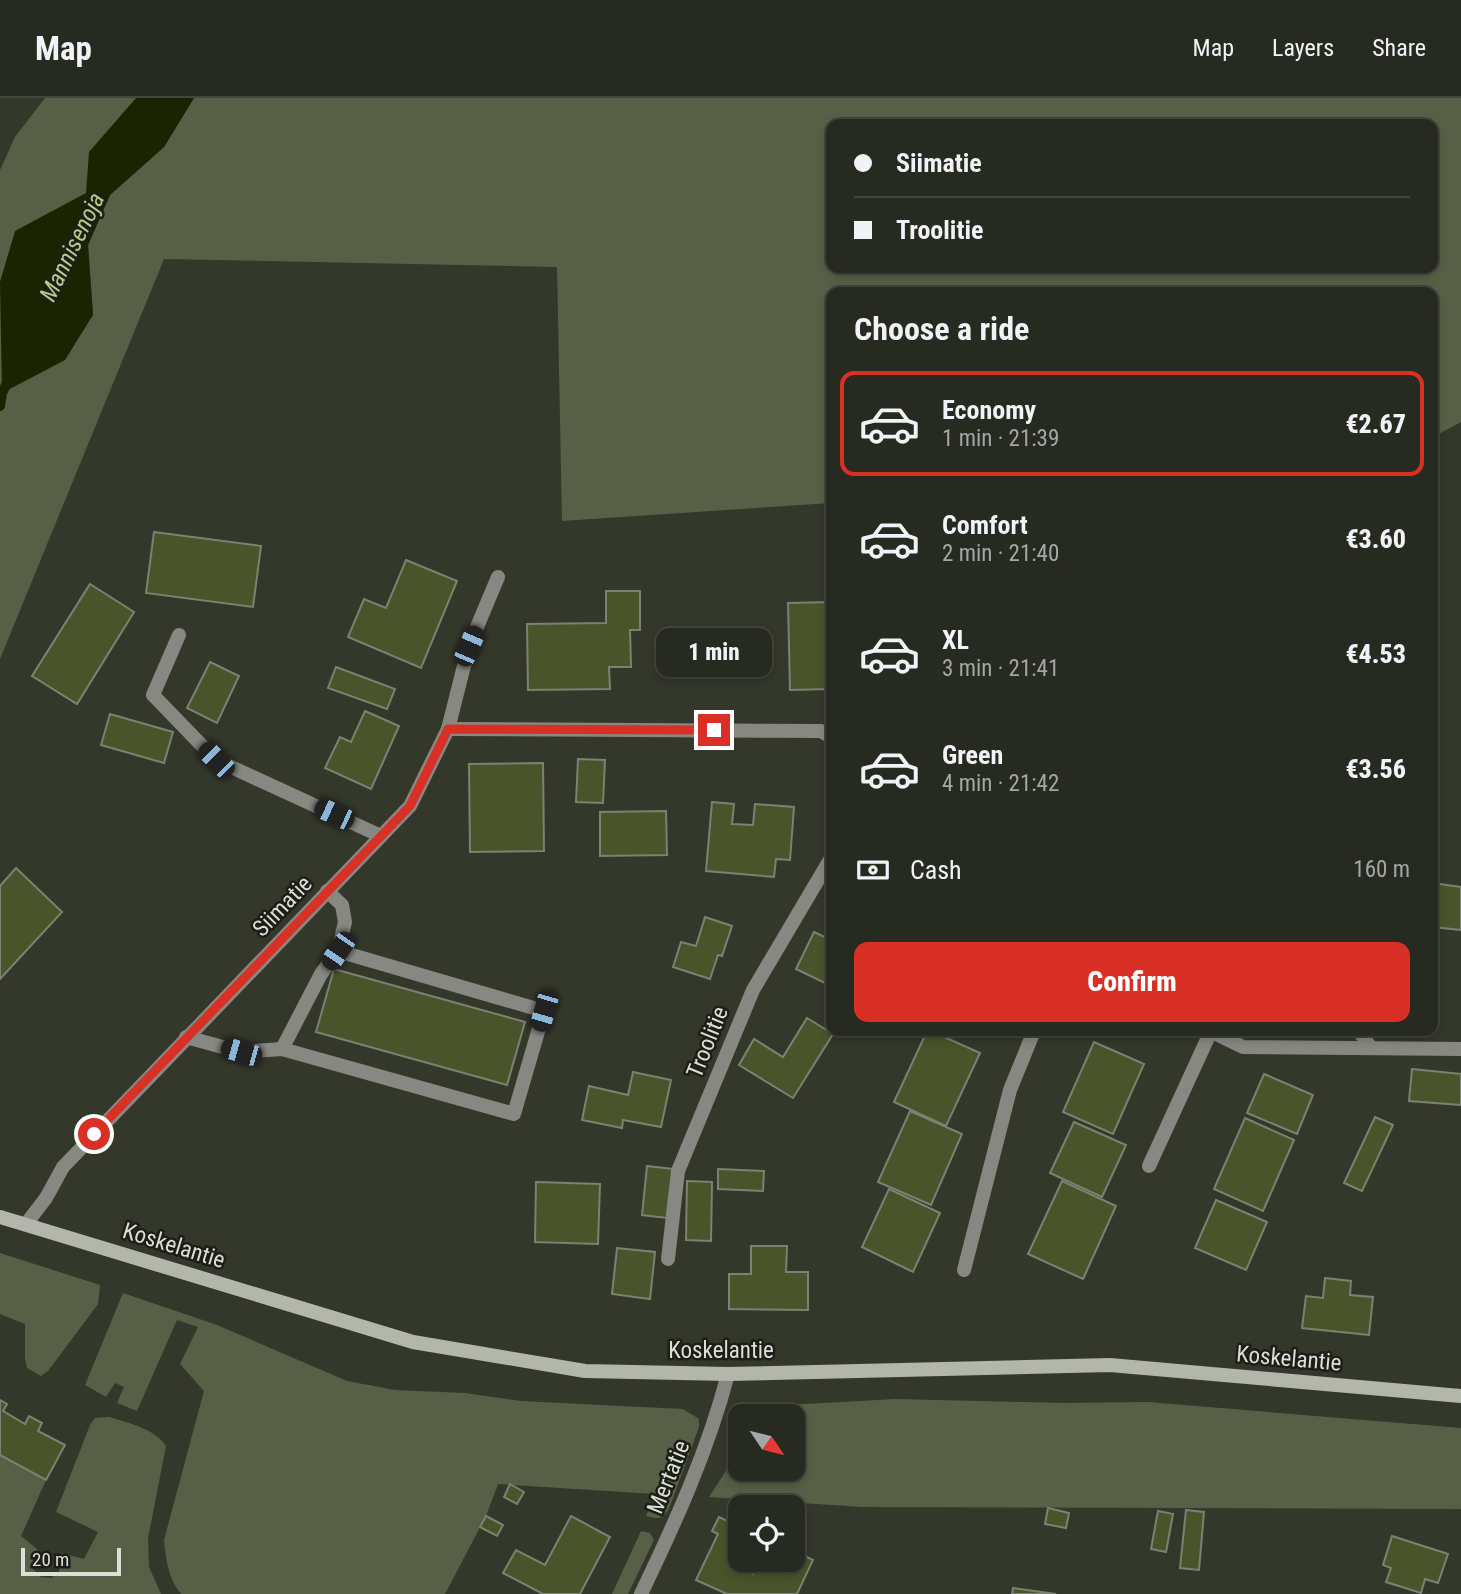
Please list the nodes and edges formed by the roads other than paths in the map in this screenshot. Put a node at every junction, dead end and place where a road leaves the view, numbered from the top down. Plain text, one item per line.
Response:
1 (498, 577) dead end
2 (178, 635) dead end
3 (448, 729) junction
4 (826, 734) edge
5 (381, 836) junction
6 (826, 866) edge
7 (327, 891) junction
8 (338, 951) junction
9 (1032, 1036) edge
10 (1208, 1036) edge
11 (1220, 1036) edge
12 (1363, 1036) edge
13 (186, 1037) junction
14 (1371, 1048) junction
15 (282, 1049) junction
16 (1461, 1049) edge
17 (1149, 1166) dead end
18 (0, 1217) edge
19 (26, 1224) junction
20 (668, 1259) dead end
21 (964, 1270) dead end
22 (728, 1374) junction
23 (1461, 1396) edge
24 (641, 1594) edge

1 - 3 street, Siimatie
2 - 5 street
3 - 4 street
3 - 5 street, Siimatie
5 - 7 street, Siimatie
6 - 20 street, Troolitie
7 - 8 street
7 - 13 street, Siimatie
8 - 15 street
8 - 15 street
9 - 21 street
10 - 17 street
11 - 14 street
12 - 14 street
13 - 15 street
13 - 19 street, Siimatie
14 - 16 street
18 - 19 main road, Koskelantie
19 - 22 main road, Koskelantie
22 - 23 main road, Koskelantie
22 - 24 street, Mertatie

